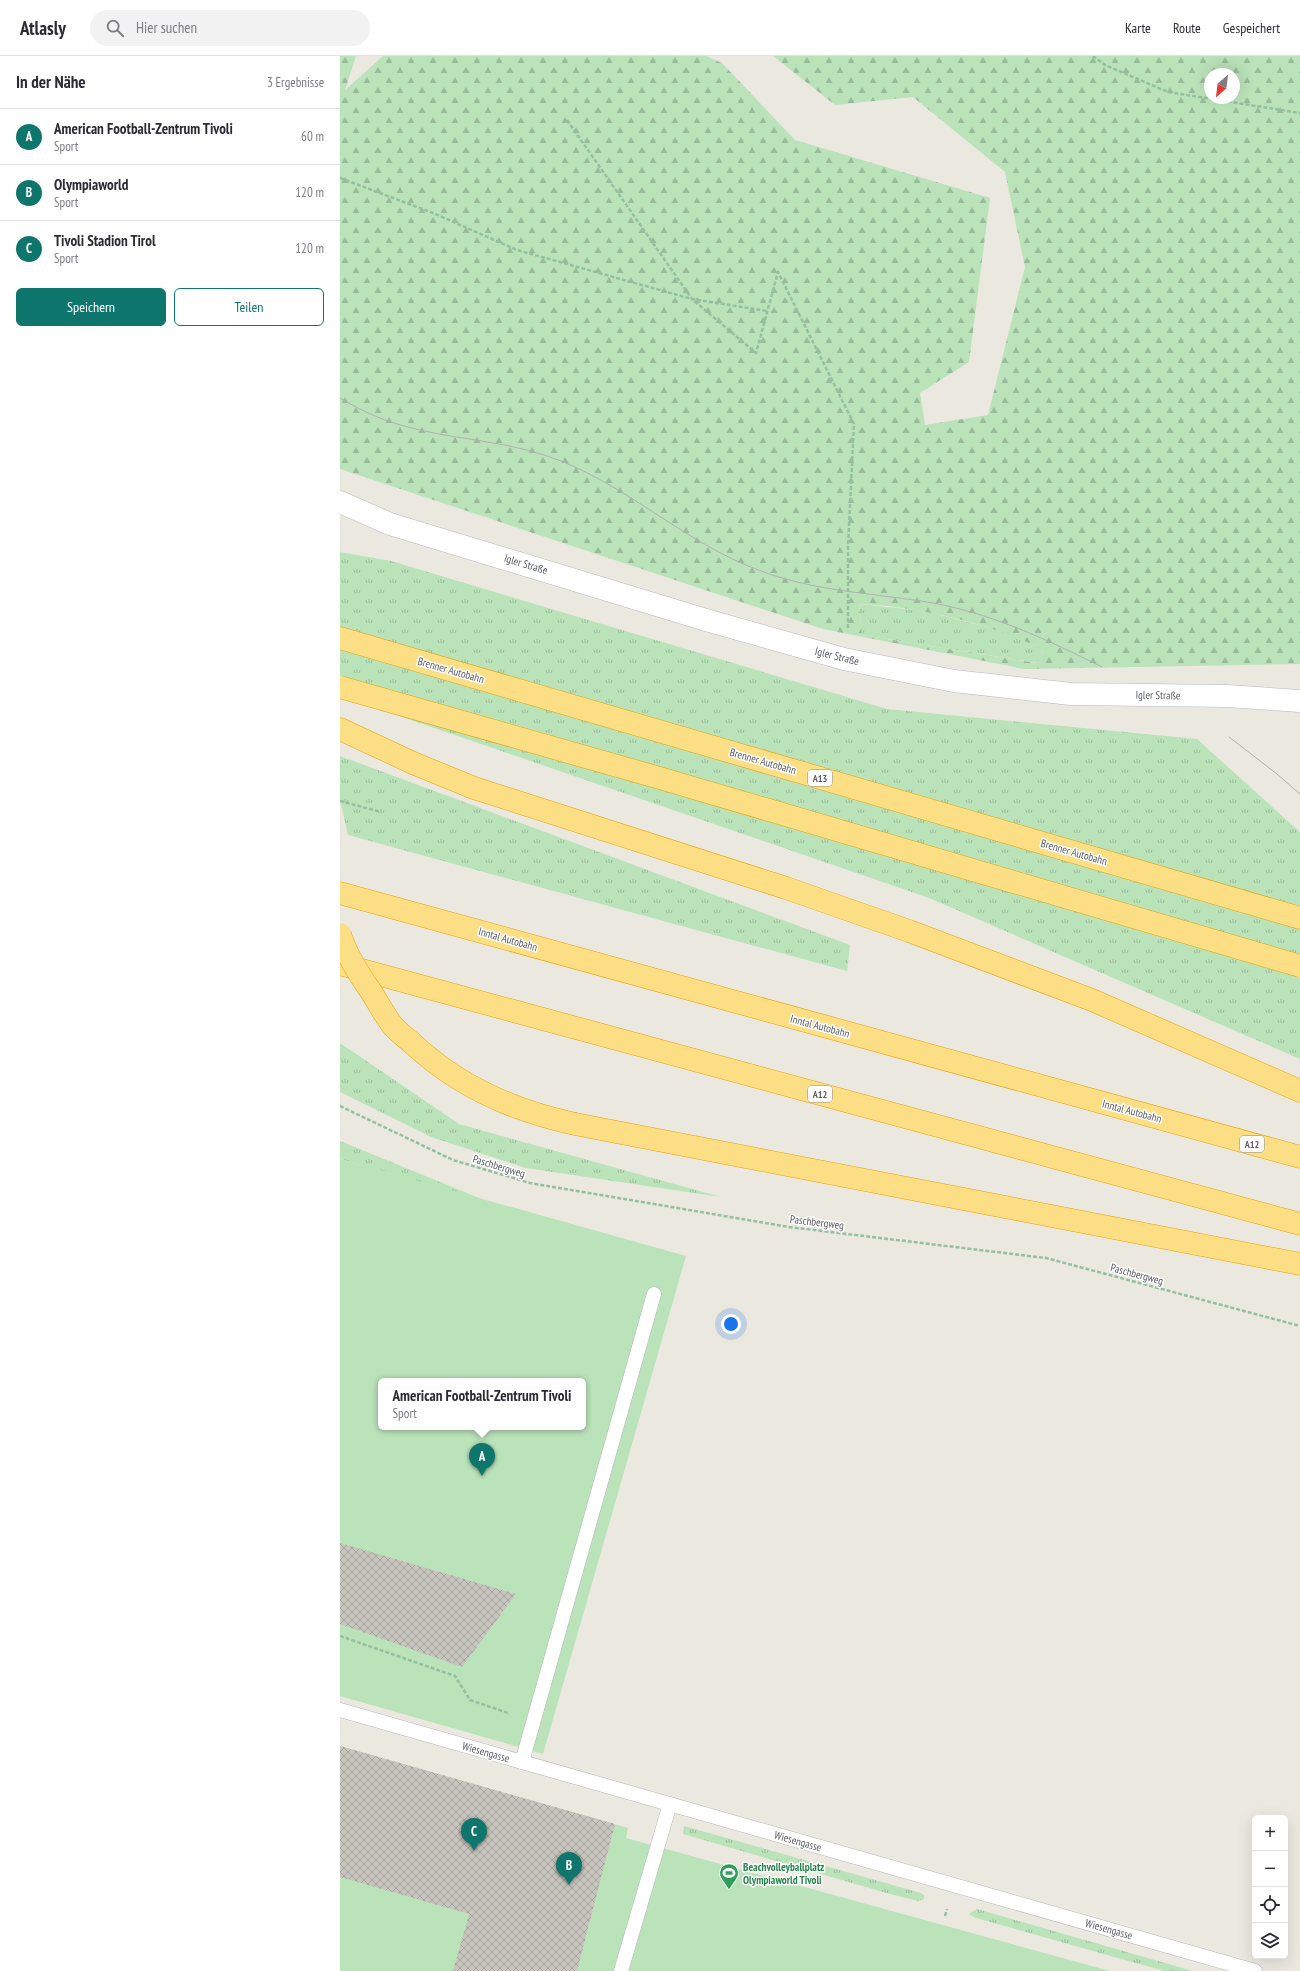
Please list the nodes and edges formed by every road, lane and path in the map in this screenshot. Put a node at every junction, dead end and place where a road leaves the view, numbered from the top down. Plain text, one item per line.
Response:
1 (1093, 56) edge
2 (1300, 113) edge
3 (567, 120) dead end
4 (340, 178) edge
5 (692, 299) junction
6 (767, 311) junction
7 (340, 502) edge
8 (340, 517) edge
9 (390, 524) junction
10 (340, 638) edge
11 (844, 659) junction
12 (340, 687) edge
13 (1300, 701) edge
14 (340, 729) edge
15 (340, 801) edge
16 (381, 812) dead end
17 (340, 893) edge
18 (1300, 918) edge
19 (340, 934) edge
20 (340, 964) edge
21 (1300, 966) edge
22 (1300, 1091) edge
23 (340, 1106) edge
24 (1300, 1157) edge
25 (1300, 1224) edge
26 (1300, 1264) edge
27 (654, 1294) dead end
28 (1300, 1326) edge
29 (340, 1636) edge
30 (340, 1710) edge
31 (503, 1757) junction
32 (522, 1762) junction
33 (670, 1804) junction
34 (621, 1971) edge
35 (1255, 1971) edge

1 - 2 path
3 - 5 path
4 - 5 path
5 - 6 path
5 - 6 path
6 - 11 path
7 - 9 main road, Igler Straße
8 - 9 main road, Igler Straße
9 - 11 main road, Igler Straße
10 - 18 highway, Brenner Autobahn / A13
11 - 13 main road, Igler Straße
12 - 21 highway, bridge
14 - 22 highway
15 - 16 path
17 - 24 highway, Inntal Autobahn / A12
19 - 26 highway, bridge
20 - 25 highway, A12
23 - 28 path, Paschbergweg
27 - 32 lane
29 - 31 path
30 - 31 lane, Wiesengasse
31 - 32 lane, Wiesengasse
32 - 33 lane, Wiesengasse
33 - 34 lane
33 - 35 lane, Wiesengasse

